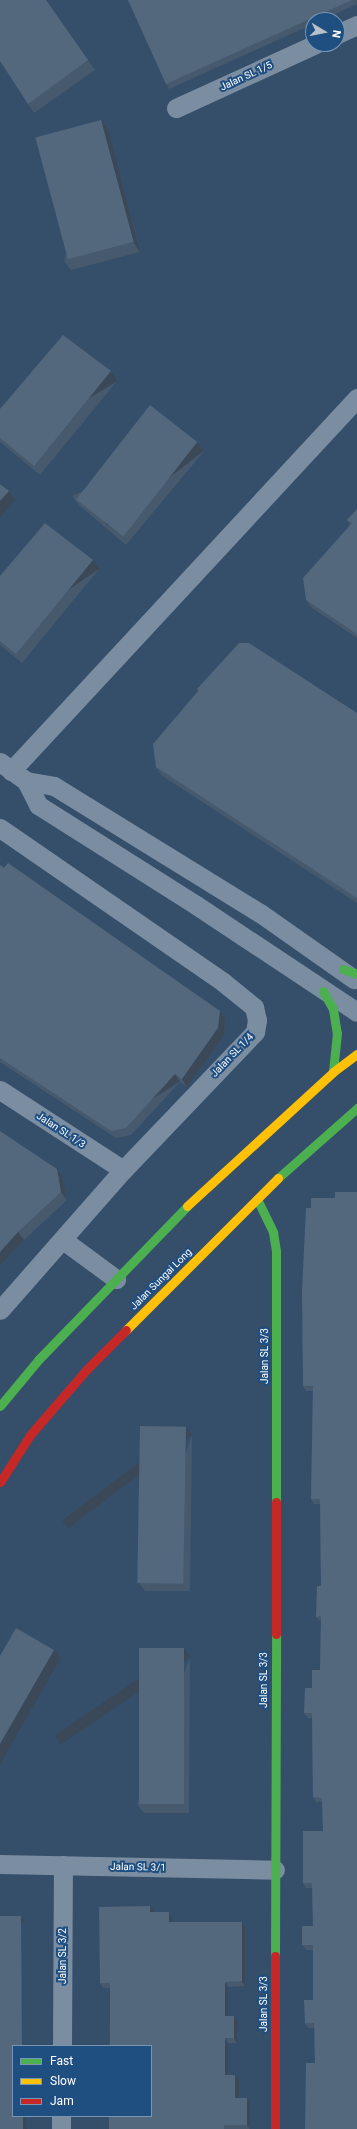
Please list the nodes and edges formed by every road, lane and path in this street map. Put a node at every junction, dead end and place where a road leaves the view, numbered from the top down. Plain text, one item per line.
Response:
1 (357, 25) edge
2 (345, 30) edge
3 (305, 49) edge
4 (176, 108) dead end
5 (357, 398) edge
6 (12, 771) edge
7 (0, 828) edge
8 (350, 972) edge
9 (357, 982) edge
10 (323, 991) junction
11 (357, 1012) edge
12 (357, 1054) edge
13 (333, 1072) junction
14 (0, 1090) edge
15 (357, 1108) edge
16 (123, 1170) junction
17 (257, 1198) junction
18 (63, 1240) junction
19 (116, 1279) junction
20 (0, 1310) edge
21 (0, 1406) edge
22 (0, 1482) edge
23 (0, 1864) edge
24 (63, 1865) junction
25 (275, 1870) junction
26 (62, 2045) edge
27 (61, 2117) edge
28 (61, 2129) edge
29 (275, 2129) edge

1 - 2 street
3 - 4 street, Jalan SL 1/5
5 - 6 street
6 - 8 street
6 - 10 street
7 - 16 street, Jalan SL 1/4
8 - 9 street
10 - 11 street
10 - 13 street
12 - 13 street
13 - 19 street
14 - 16 street, Jalan SL 1/3
15 - 17 street, Jalan Sungai Long
16 - 18 street, Jalan SL 1/4
17 - 22 street, Jalan Sungai Long
17 - 25 street, Jalan SL 3/3
18 - 19 street
18 - 20 street, Jalan SL 1/4
19 - 21 street
23 - 24 street, Jalan SL 3/1
24 - 25 street, Jalan SL 3/1
24 - 26 street, Jalan SL 3/2
25 - 29 street, Jalan SL 3/3
27 - 28 street

